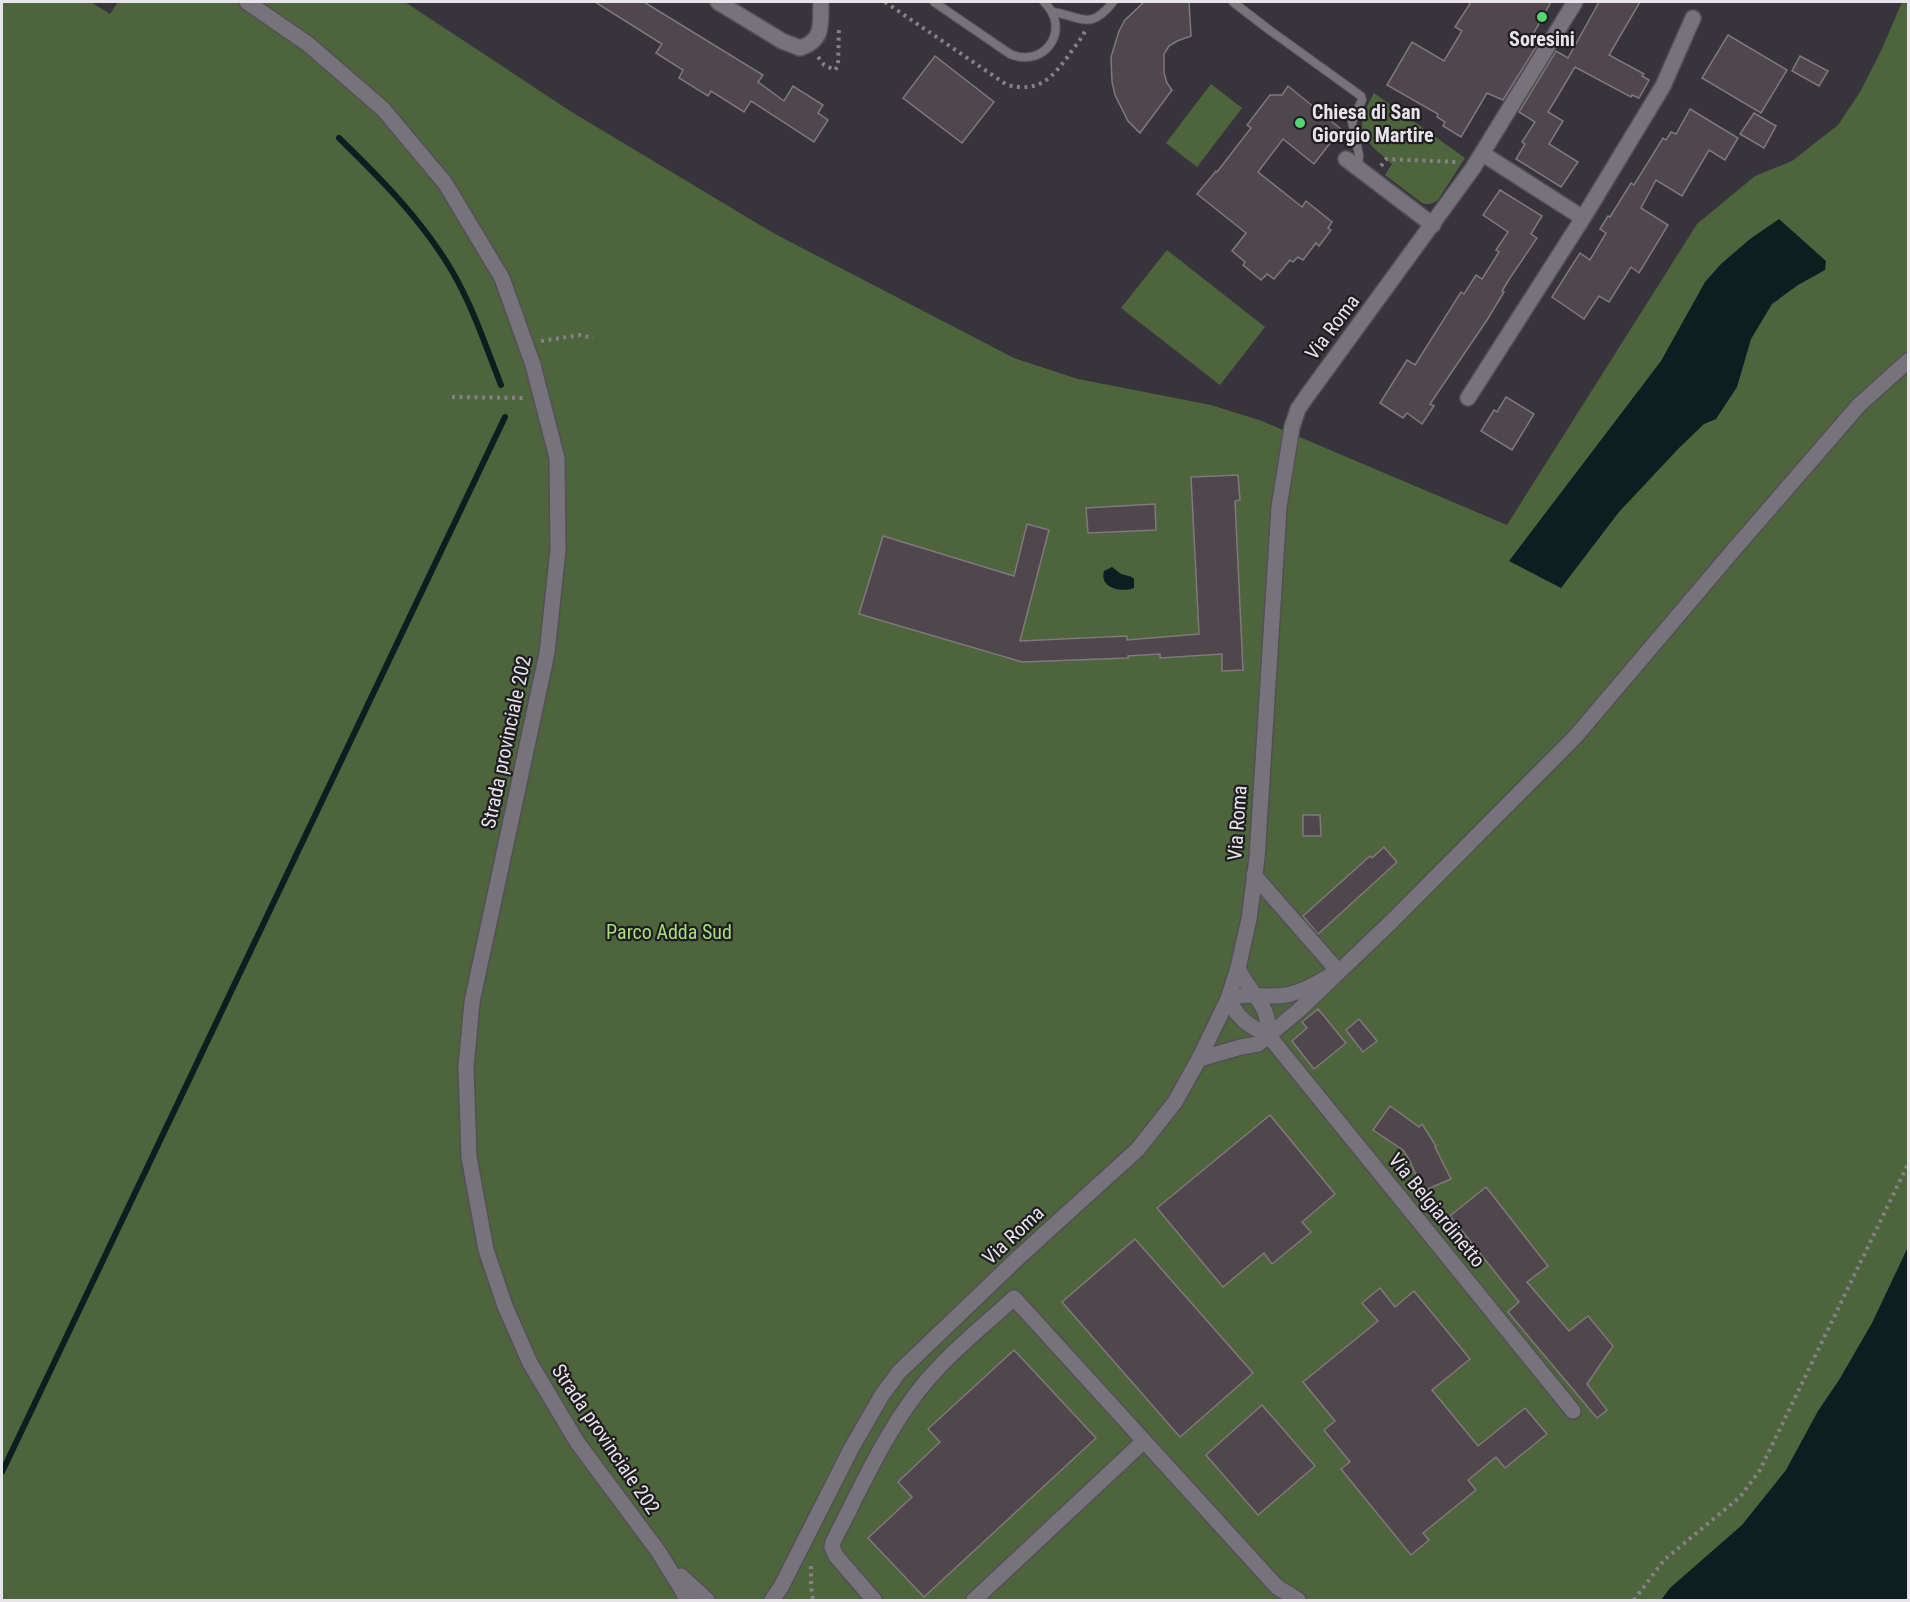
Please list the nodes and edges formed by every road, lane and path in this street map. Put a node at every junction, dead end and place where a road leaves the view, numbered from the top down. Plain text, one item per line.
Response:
1 (247, 2) edge
2 (718, 2) edge
3 (821, 2) edge
4 (934, 2) edge
5 (1044, 2) edge
6 (1113, 2) edge
7 (1233, 2) edge
8 (1575, 2) edge
9 (1053, 12) junction
10 (1693, 18) dead end
11 (1483, 154) junction
12 (1352, 164) joint
13 (1473, 168) junction
14 (1371, 178) junction
15 (1583, 218) junction
16 (1433, 225) junction
17 (593, 338) dead end
18 (525, 344) junction
19 (1908, 361) edge
20 (452, 397) dead end
21 (541, 397) junction
22 (1468, 398) dead end
23 (1254, 875) junction
24 (1238, 968) junction
25 (1338, 972) junction
26 (1255, 995) junction
27 (1228, 999) junction
28 (1268, 1035) junction
29 (1199, 1059) junction
30 (1908, 1164) edge
31 (1573, 1411) dead end
32 (1144, 1441) junction
33 (658, 1551) junction
34 (787, 1573) junction
35 (687, 1600) edge
36 (707, 1600) edge
37 (772, 1600) edge
38 (787, 1600) edge
39 (874, 1600) edge
40 (974, 1600) edge
41 (1298, 1600) edge
42 (1634, 1600) edge

1 - 18 street, Strada provinciale 202
2 - 3 street
4 - 9 lane
5 - 9 lane
6 - 9 lane
7 - 12 lane
8 - 11 street, Via Roma
10 - 15 street
11 - 13 street, Via Roma
11 - 15 street
12 - 14 street
13 - 14 path
13 - 16 street, Via Roma
14 - 16 street
15 - 22 street
16 - 23 street, Via Roma
17 - 18 path
18 - 21 street, Strada provinciale 202
19 - 25 street
20 - 21 path
21 - 33 street, Strada provinciale 202
23 - 24 street, Via Roma
23 - 25 street
24 - 26 street
24 - 27 street, Via Roma
25 - 26 street
25 - 28 street
26 - 27 street
26 - 28 street
27 - 28 street
27 - 29 street, Via Roma
28 - 29 street
28 - 31 street, Via Belgiardinetto
29 - 34 street, Via Roma
30 - 42 path
32 - 39 street
32 - 40 street
32 - 41 street
33 - 35 street, Strada provinciale 202
33 - 36 street, Strada provinciale 202
34 - 37 street, Via Roma
34 - 38 street, Via Roma

